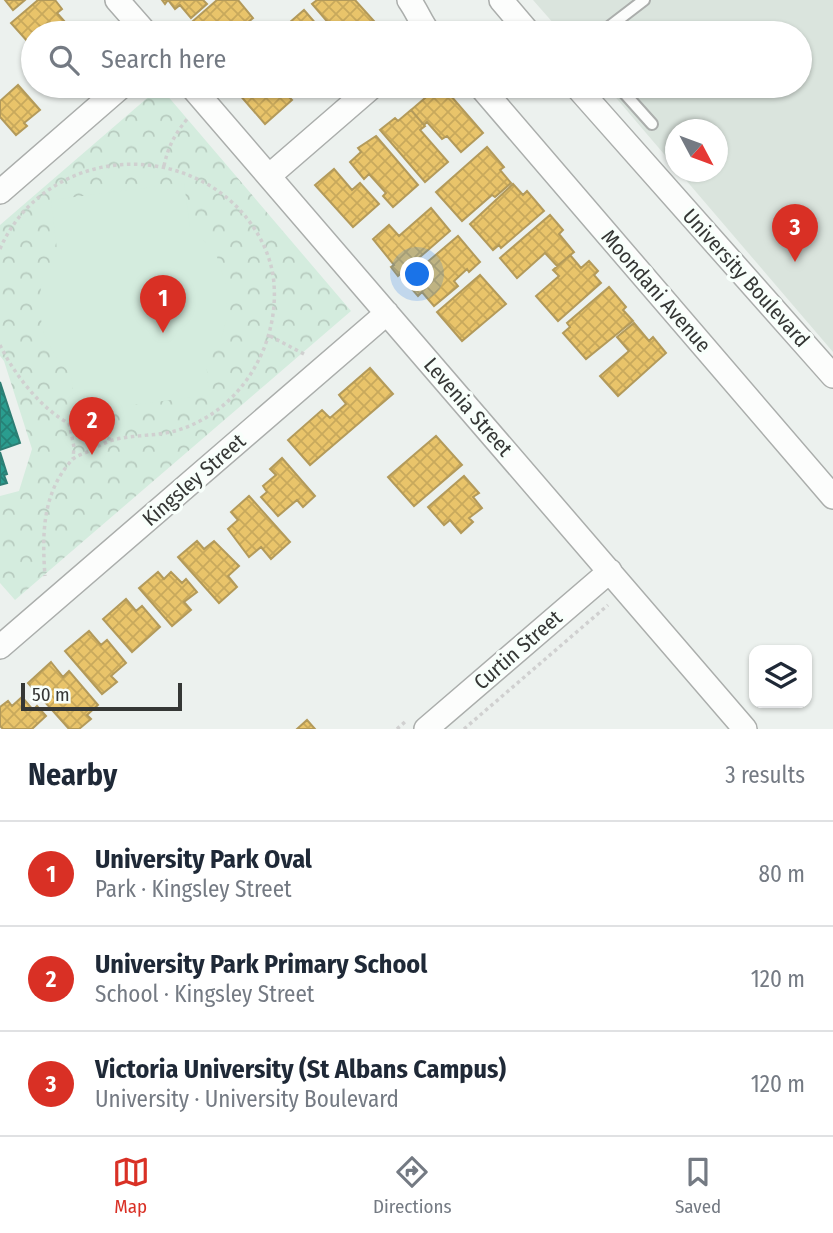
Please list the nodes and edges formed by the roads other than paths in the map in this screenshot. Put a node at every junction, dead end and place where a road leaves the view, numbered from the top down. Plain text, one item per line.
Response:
1 (117, 0) edge
2 (400, 0) edge
3 (409, 0) edge
4 (501, 0) edge
5 (644, 0) edge
6 (135, 21) edge
7 (406, 21) edge
8 (421, 21) edge
9 (521, 21) edge
10 (617, 21) edge
11 (108, 98) edge
12 (201, 98) edge
13 (359, 98) edge
14 (490, 98) edge
15 (587, 98) edge
16 (629, 98) edge
17 (652, 124) dead end
18 (269, 176) junction
19 (0, 192) edge
20 (387, 313) junction
21 (833, 376) edge
22 (833, 497) edge
23 (610, 571) junction
24 (0, 646) edge
25 (426, 729) edge
26 (745, 729) edge

1 - 6 street
2 - 7 street
3 - 8 street
4 - 9 street
5 - 10 lane
11 - 19 street
12 - 18 street, Levenia Street
13 - 18 street
14 - 22 street, Moondani Avenue
15 - 21 street, University Boulevard
16 - 17 lane
18 - 20 street, Levenia Street
20 - 23 street, Levenia Street
20 - 24 street, Kingsley Street
23 - 25 street, Curtin Street
23 - 26 street, Levenia Street

